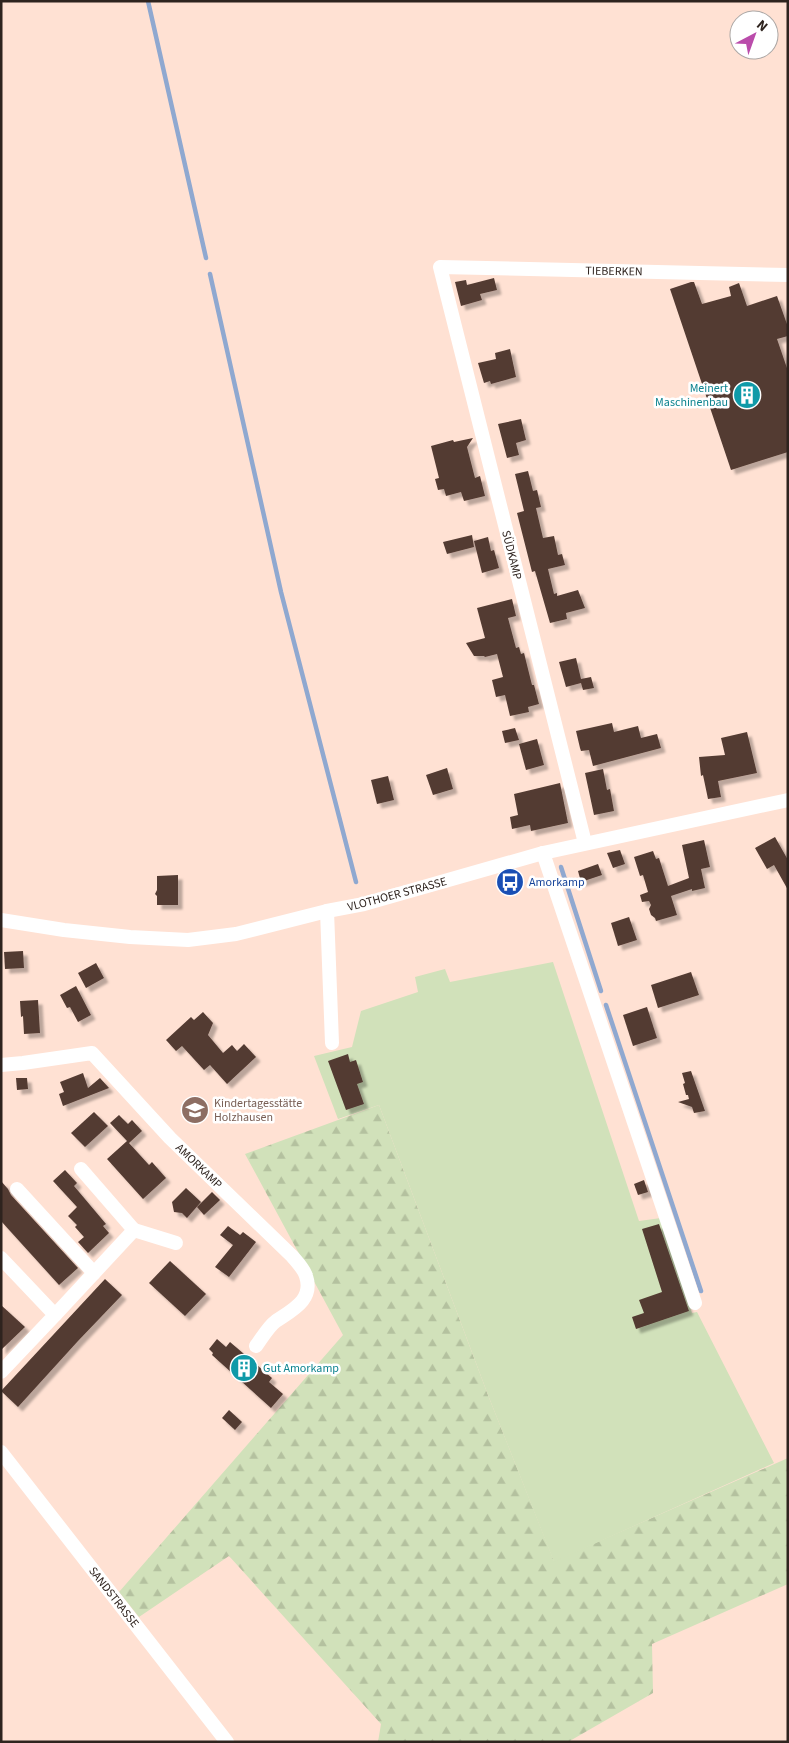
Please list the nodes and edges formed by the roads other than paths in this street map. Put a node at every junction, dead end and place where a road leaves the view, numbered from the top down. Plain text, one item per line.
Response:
1 (440, 267) joint
2 (788, 275) edge
3 (788, 800) edge
4 (585, 843) junction
5 (543, 853) junction
6 (327, 911) junction
7 (1, 920) edge
8 (332, 1043) dead end
9 (1, 1064) edge
10 (81, 1169) dead end
11 (17, 1190) dead end
12 (134, 1230) junction
13 (176, 1243) dead end
14 (1, 1258) edge
15 (94, 1273) junction
16 (696, 1303) dead end
17 (55, 1315) junction
18 (256, 1346) dead end
19 (1, 1372) edge
20 (1, 1452) edge
21 (228, 1742) edge

1 - 2 street, TIEBERKEN
1 - 4 street, SÜDKAMP
3 - 4 street, VLOTHOER STRASSE
4 - 5 street, VLOTHOER STRASSE
5 - 6 street, VLOTHOER STRASSE
5 - 16 street
6 - 7 street, VLOTHOER STRASSE
6 - 8 street
9 - 18 street, AMORKAMP
10 - 12 street
11 - 15 street
12 - 13 street
12 - 15 street
14 - 17 street
15 - 17 street
17 - 19 street
20 - 21 street, SANDSTRASSE

